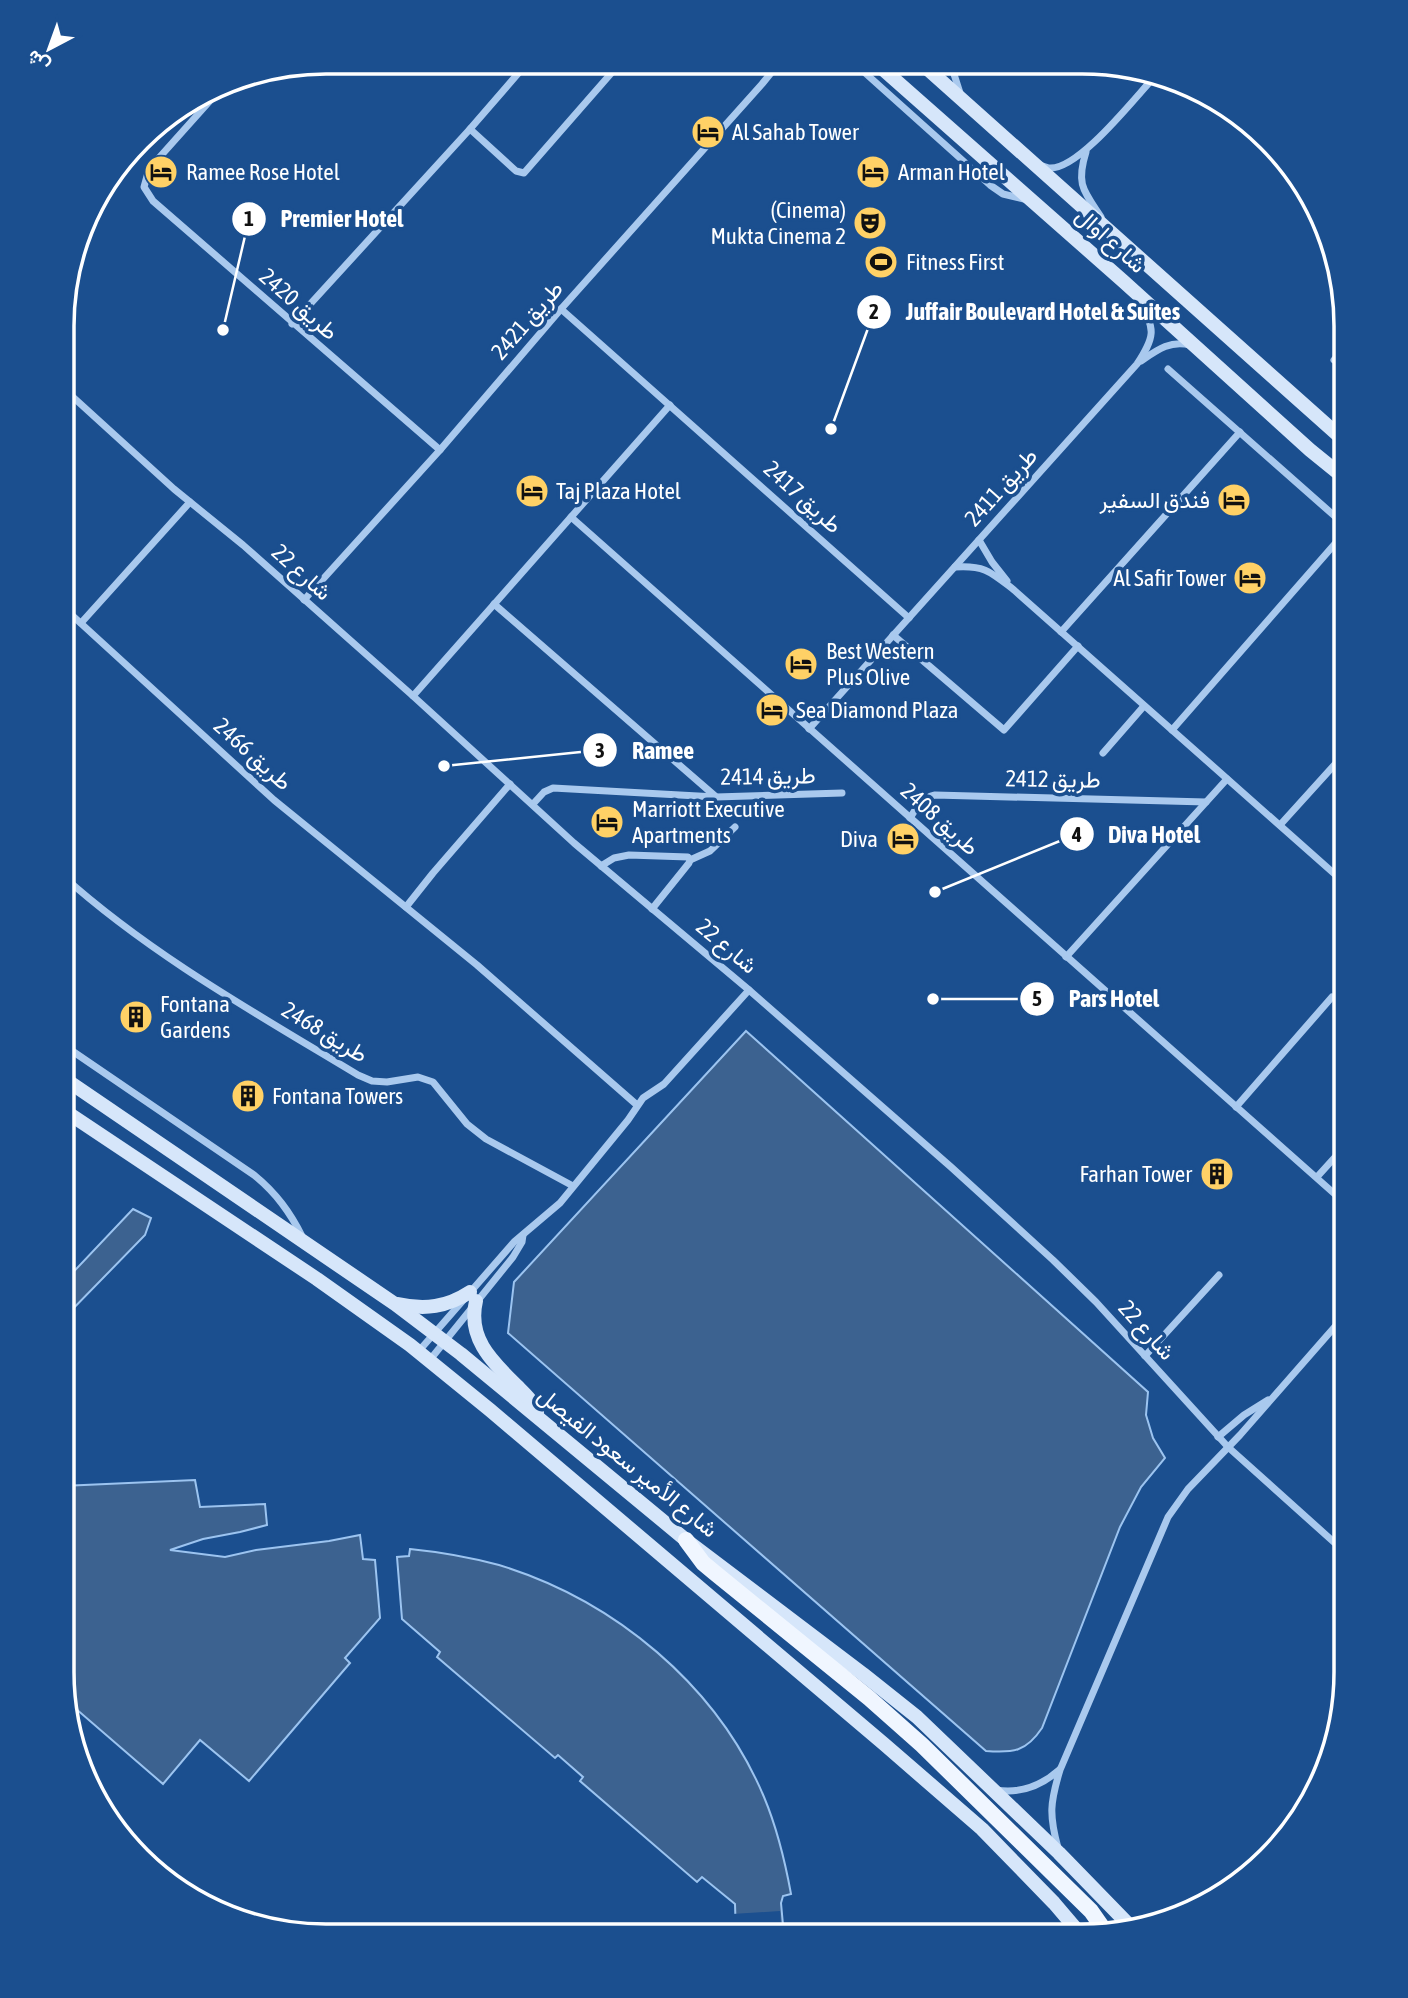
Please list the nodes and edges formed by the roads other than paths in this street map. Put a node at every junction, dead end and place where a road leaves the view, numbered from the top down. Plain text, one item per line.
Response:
1 (518, 74) edge
2 (611, 74) edge
3 (770, 74) edge
4 (866, 74) edge
5 (888, 74) edge
6 (933, 74) edge
7 (954, 74) edge
8 (1149, 82) edge
9 (963, 100) junction
10 (208, 103) edge
11 (470, 129) junction
12 (1086, 152) junction
13 (1035, 164) junction
14 (1032, 201) junction
15 (1109, 230) junction
16 (1123, 281) junction
17 (561, 309) junction
18 (292, 324) junction
19 (1195, 346) junction
20 (1137, 364) junction
21 (1168, 369) dead end
22 (74, 398) edge
23 (670, 405) junction
24 (1334, 431) edge
25 (1240, 432) junction
26 (440, 450) junction
27 (1334, 469) edge
28 (190, 502) junction
29 (1334, 516) edge
30 (571, 517) junction
31 (979, 540) junction
32 (1334, 543) edge
33 (954, 568) junction
34 (1014, 590) junction
35 (304, 600) junction
36 (494, 604) junction
37 (74, 617) edge
38 (909, 618) junction
39 (81, 623) junction
40 (1062, 632) junction
41 (893, 635) junction
42 (1078, 646) junction
43 (413, 696) junction
44 (1144, 706) junction
45 (809, 729) junction
46 (1172, 730) junction
47 (1103, 753) dead end
48 (1334, 765) edge
49 (1227, 779) junction
50 (510, 784) junction
51 (842, 793) dead end
52 (716, 797) junction
53 (1206, 802) junction
54 (533, 804) junction
55 (910, 818) junction
56 (1280, 825) junction
57 (736, 827) dead end
58 (690, 860) junction
59 (601, 866) junction
60 (1334, 874) edge
61 (74, 885) edge
62 (406, 907) junction
63 (652, 909) junction
64 (1066, 957) junction
65 (749, 990) junction
66 (1332, 997) dead end
67 (74, 1052) edge
68 (74, 1085) edge
69 (637, 1105) junction
70 (1236, 1107) junction
71 (74, 1118) edge
72 (1334, 1159) edge
73 (1317, 1178) junction
74 (573, 1186) junction
75 (1334, 1193) edge
76 (305, 1242) junction
77 (1219, 1275) dead end
78 (473, 1297) junction
79 (395, 1304) junction
80 (1334, 1328) edge
81 (440, 1337) junction
82 (1146, 1356) junction
83 (424, 1357) junction
84 (1272, 1398) junction
85 (537, 1417) junction
86 (1218, 1437) junction
87 (1228, 1447) junction
88 (686, 1540) junction
89 (1334, 1542) edge
90 (1059, 1770) junction
91 (993, 1789) junction
92 (1059, 1853) junction
93 (1125, 1921) edge
94 (1072, 1924) edge
95 (1100, 1924) edge

1 - 11 street
2 - 11 street
3 - 17 street, طريق 2421
4 - 14 street
5 - 14 street, شارع اوال
6 - 9 street, شارع اوال
7 - 9 street
8 - 12 street
9 - 13 street, شارع اوال
10 - 18 street, طريق 2420
11 - 18 street
12 - 13 street
12 - 15 street
13 - 15 street, شارع اوال
14 - 16 street, شارع اوال
15 - 24 street, شارع اوال
16 - 19 street, شارع اوال
16 - 20 street, طريق 2411
17 - 23 street, طريق 2417
17 - 26 street, طريق 2421
18 - 26 street, طريق 2420
19 - 20 street, طريق 2411
19 - 27 street, شارع اوال
20 - 31 street, طريق 2411
21 - 25 street
22 - 28 street, شارع 22
23 - 30 street
23 - 38 street, طريق 2417
25 - 29 street
25 - 40 street
26 - 35 street, طريق 2421
28 - 35 street, شارع 22
28 - 39 street
30 - 36 street
30 - 45 street, طريق 2408
31 - 33 street, طريق 2411
31 - 34 street
32 - 46 street
33 - 34 street
33 - 38 street, طريق 2411
34 - 40 street
35 - 43 street, شارع 22
36 - 43 street
36 - 52 street
37 - 39 street, طريق 2466
38 - 41 street, طريق 2411
39 - 62 street, طريق 2466
40 - 42 street
41 - 42 street
41 - 45 street, طريق 2411
42 - 44 street
43 - 50 street, شارع 22
44 - 46 street
44 - 47 street
45 - 55 street, طريق 2408
46 - 49 street
48 - 56 street
49 - 53 street
49 - 56 street
50 - 54 street, شارع 22
50 - 62 street
51 - 52 street, طريق 2414
52 - 54 street, طريق 2414
53 - 55 street, طريق 2412
53 - 64 street
54 - 59 street, شارع 22
55 - 64 street, طريق 2408
56 - 60 street
57 - 58 street
58 - 59 street
58 - 63 street
59 - 63 street, شارع 22
61 - 74 street, طريق 2468
62 - 69 street, طريق 2466
63 - 65 street, شارع 22
64 - 70 street, طريق 2408
65 - 69 street
65 - 82 street, شارع 22
66 - 70 street
67 - 76 street
68 - 76 street, شارع الأمير سعود الفيصل
69 - 74 street
70 - 73 street, طريق 2408
71 - 83 street, شارع الأمير سعود الفيصل
72 - 73 street
73 - 75 street, طريق 2408
74 - 78 street
76 - 79 street, شارع الأمير سعود الفيصل
77 - 82 street
78 - 79 street
78 - 81 street
78 - 81 street
78 - 85 street
79 - 81 street, شارع الأمير سعود الفيصل
80 - 84 street
81 - 83 street
81 - 83 street
81 - 85 street, شارع الأمير سعود الفيصل
82 - 86 street, شارع 22
83 - 94 street, شارع الأمير سعود الفيصل
84 - 86 street
84 - 87 street
85 - 88 street, شارع الأمير سعود الفيصل
86 - 87 street, شارع 22
87 - 89 street, شارع 22
87 - 90 street
88 - 91 street, شارع الأمير سعود الفيصل
88 - 95 main road
90 - 91 street
90 - 92 street
91 - 92 street, شارع الأمير سعود الفيصل
92 - 93 street, شارع الأمير سعود الفيصل

